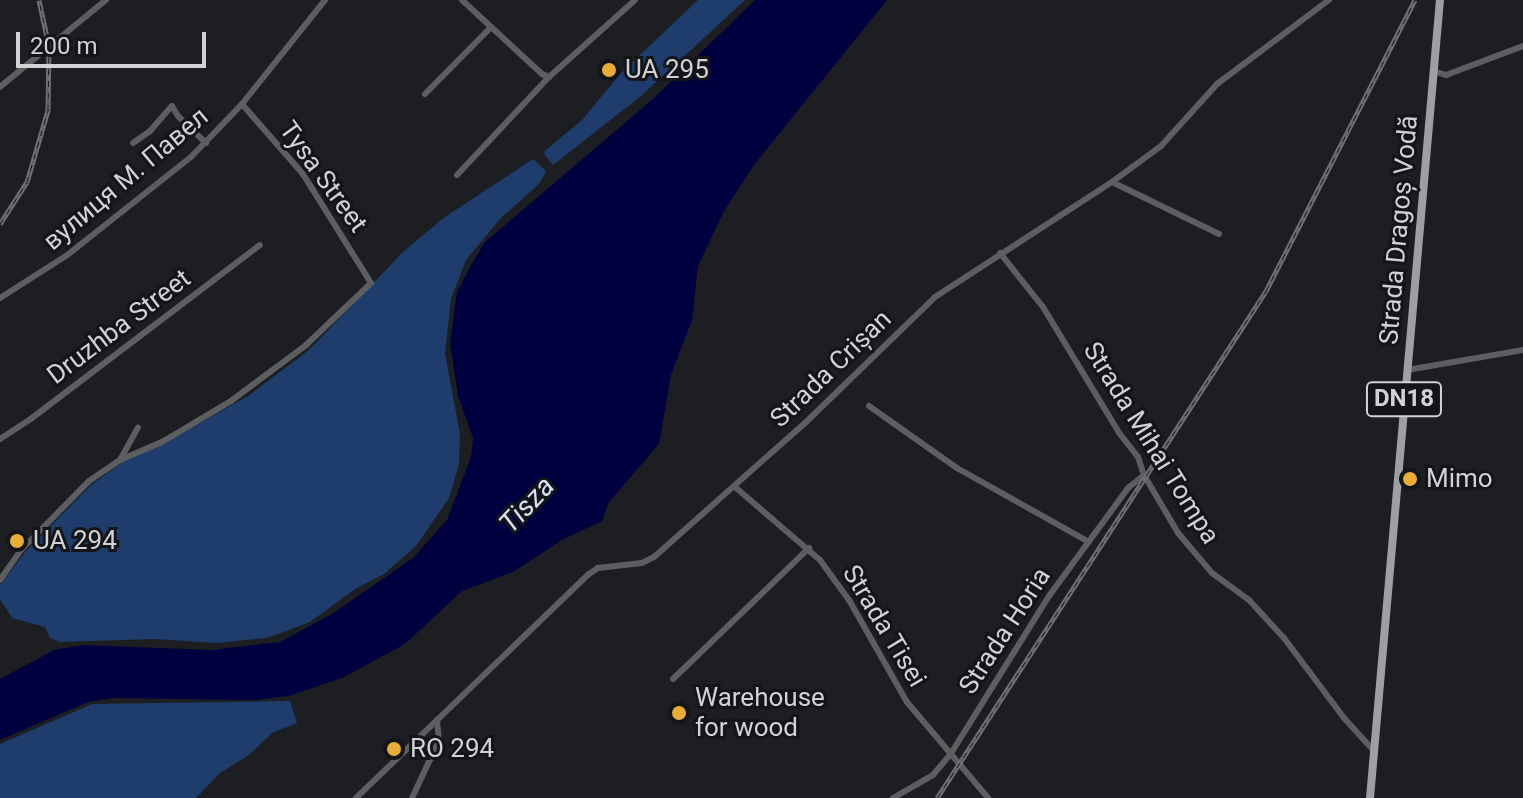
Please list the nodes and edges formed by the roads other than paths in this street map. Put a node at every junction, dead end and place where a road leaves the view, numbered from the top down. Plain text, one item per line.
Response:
1 (106, 0) edge
2 (325, 0) edge
3 (462, 0) edge
4 (634, 0) edge
5 (1329, 0) edge
6 (1440, 0) edge
7 (491, 27) junction
8 (1523, 46) edge
9 (1433, 71) junction
10 (549, 77) junction
11 (0, 87) edge
12 (425, 94) dead end
13 (242, 104) junction
14 (133, 143) dead end
15 (206, 143) junction
16 (457, 175) dead end
17 (1112, 182) junction
18 (1219, 234) dead end
19 (260, 245) dead end
20 (1000, 253) junction
21 (0, 298) edge
22 (1523, 350) edge
23 (1407, 370) junction
24 (869, 406) dead end
25 (138, 428) dead end
26 (0, 439) edge
27 (120, 460) junction
28 (1144, 475) junction
29 (735, 487) junction
30 (1089, 542) junction
31 (809, 548) junction
32 (0, 580) edge
33 (673, 679) dead end
34 (437, 720) junction
35 (407, 749) junction
36 (1374, 751) junction
37 (950, 755) junction
38 (431, 759) junction
39 (985, 797) edge
40 (356, 798) edge
41 (412, 798) edge
42 (893, 798) edge
43 (1370, 798) edge

1 - 11 street
2 - 13 street, вулиця М. Павел
3 - 7 street
4 - 10 street
5 - 17 street, Strada Crișan
6 - 9 main road, Strada Dragoș Vodă / DN18
7 - 10 street
7 - 12 street
8 - 9 street
9 - 23 main road, Strada Dragoș Vodă / DN18
10 - 16 street
13 - 15 street, вулиця М. Павел
13 - 27 street, Tysa Street
14 - 15 street
15 - 21 street, вулиця М. Павел
17 - 18 street
17 - 20 street, Strada Crișan
19 - 26 street, Druzhba Street
20 - 28 street, Strada Mihai Tompa
20 - 29 street, Strada Crișan
22 - 23 street
23 - 36 main road, Strada Dragoș Vodă / DN18
24 - 30 street
25 - 27 street
27 - 32 street
28 - 30 street, Strada Horia
28 - 36 street, Strada Mihai Tompa
29 - 31 street, Strada Tisei
29 - 34 street, Strada Crișan
30 - 37 street, Strada Horia
31 - 33 street
31 - 37 street, Strada Tisei
34 - 35 street, Strada Crișan
34 - 38 street
35 - 38 street
35 - 40 street, Strada Crișan
36 - 43 main road, Strada Dragoș Vodă / DN18
37 - 39 street, Strada Tisei
37 - 42 street, Strada Horia
38 - 41 street

